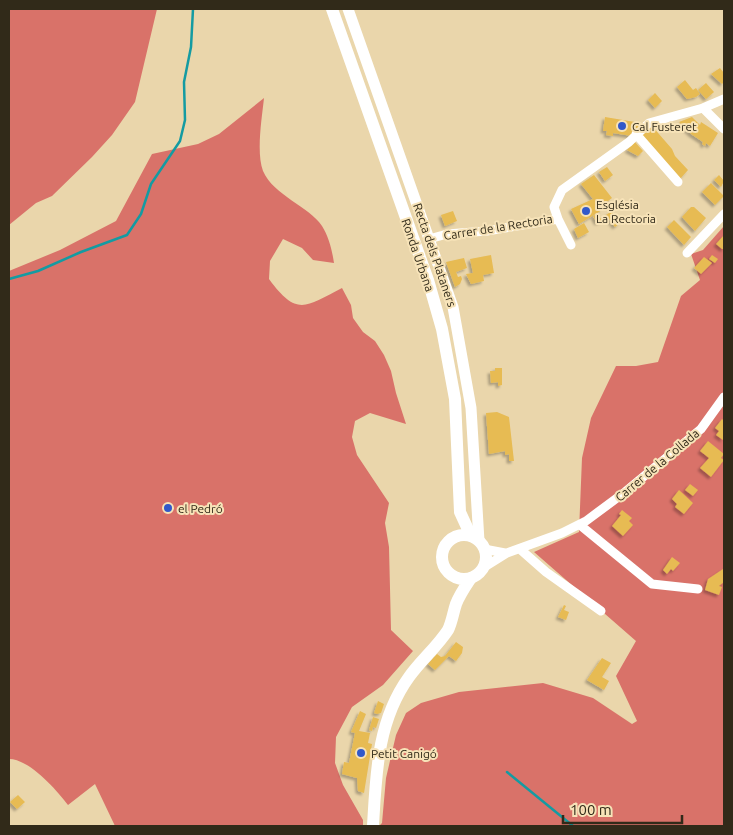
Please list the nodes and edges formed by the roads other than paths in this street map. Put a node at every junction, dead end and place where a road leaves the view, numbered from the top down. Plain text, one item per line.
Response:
1 (332, 9) edge
2 (348, 9) edge
3 (724, 99) edge
4 (703, 108) junction
5 (724, 129) edge
6 (636, 134) junction
7 (678, 182) dead end
8 (724, 214) edge
9 (558, 219) junction
10 (430, 239) junction
11 (571, 244) dead end
12 (687, 253) dead end
13 (724, 397) edge
14 (460, 512) junction
15 (580, 525) junction
16 (452, 538) junction
17 (478, 542) junction
18 (521, 550) junction
19 (508, 553) junction
20 (484, 568) junction
21 (451, 576) junction
22 (471, 578) junction
23 (698, 589) dead end
24 (456, 604) junction
25 (601, 611) dead end
26 (373, 826) edge

1 - 14 main road, Ronda Urbana
2 - 10 street, Recta dels Plataners
3 - 4 street, Carrer de la Rectoria
4 - 5 street
4 - 6 street, Carrer de la Rectoria
6 - 7 street
6 - 9 street, Carrer de la Rectoria
8 - 12 street
9 - 10 street, Carrer de la Rectoria
9 - 11 street
10 - 17 street, Recta dels Plataners
13 - 15 street, Carrer de la Collada
14 - 16 main road, Ronda Urbana
14 - 17 main road, Ronda Urbana
15 - 18 street, Carrer de la Collada
15 - 23 street
16 - 17 main road
16 - 21 main road, Ronda Urbana
17 - 19 street
17 - 20 main road, Ronda Urbana
18 - 19 street, Carrer de la Collada
18 - 25 street
19 - 20 street
20 - 22 main road
21 - 22 main road
21 - 24 main road
22 - 24 main road
24 - 26 main road

